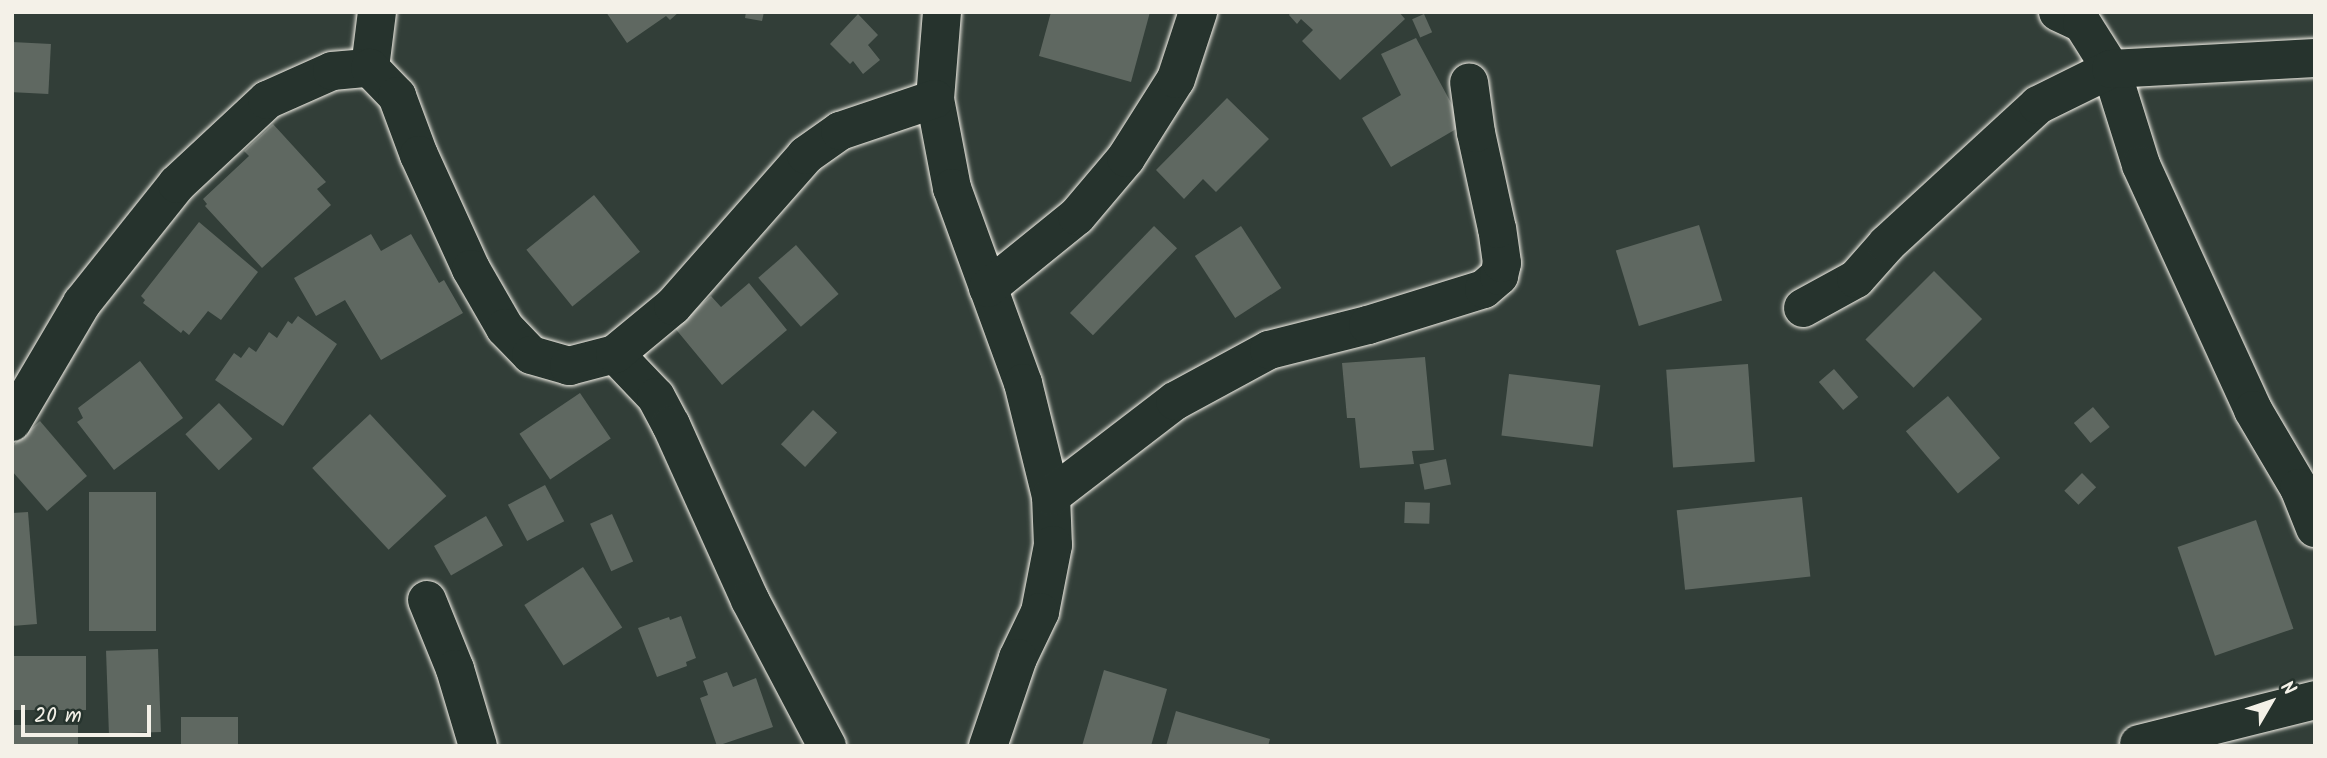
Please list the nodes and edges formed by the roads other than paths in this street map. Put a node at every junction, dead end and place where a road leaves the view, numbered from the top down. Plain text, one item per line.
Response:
1 (377, 12) edge
2 (943, 12) edge
3 (1198, 12) edge
4 (2057, 12) edge
5 (2315, 58) edge
6 (370, 68) junction
7 (2111, 69) junction
8 (1469, 82) dead end
9 (936, 99) junction
10 (988, 288) junction
11 (1803, 308) dead end
12 (615, 354) junction
13 (12, 422) edge
14 (1051, 496) junction
15 (2315, 528) edge
16 (427, 600) dead end
17 (2315, 700) edge
18 (2139, 744) edge
19 (478, 746) edge
20 (827, 746) edge
21 (988, 746) edge

1 - 6 street
2 - 9 street
3 - 10 street
4 - 7 street
5 - 7 street
6 - 12 street
6 - 13 street
7 - 11 street
7 - 15 street
8 - 14 street
9 - 10 street
9 - 12 street
10 - 14 street
12 - 20 street
14 - 21 street
16 - 19 street
17 - 18 street

